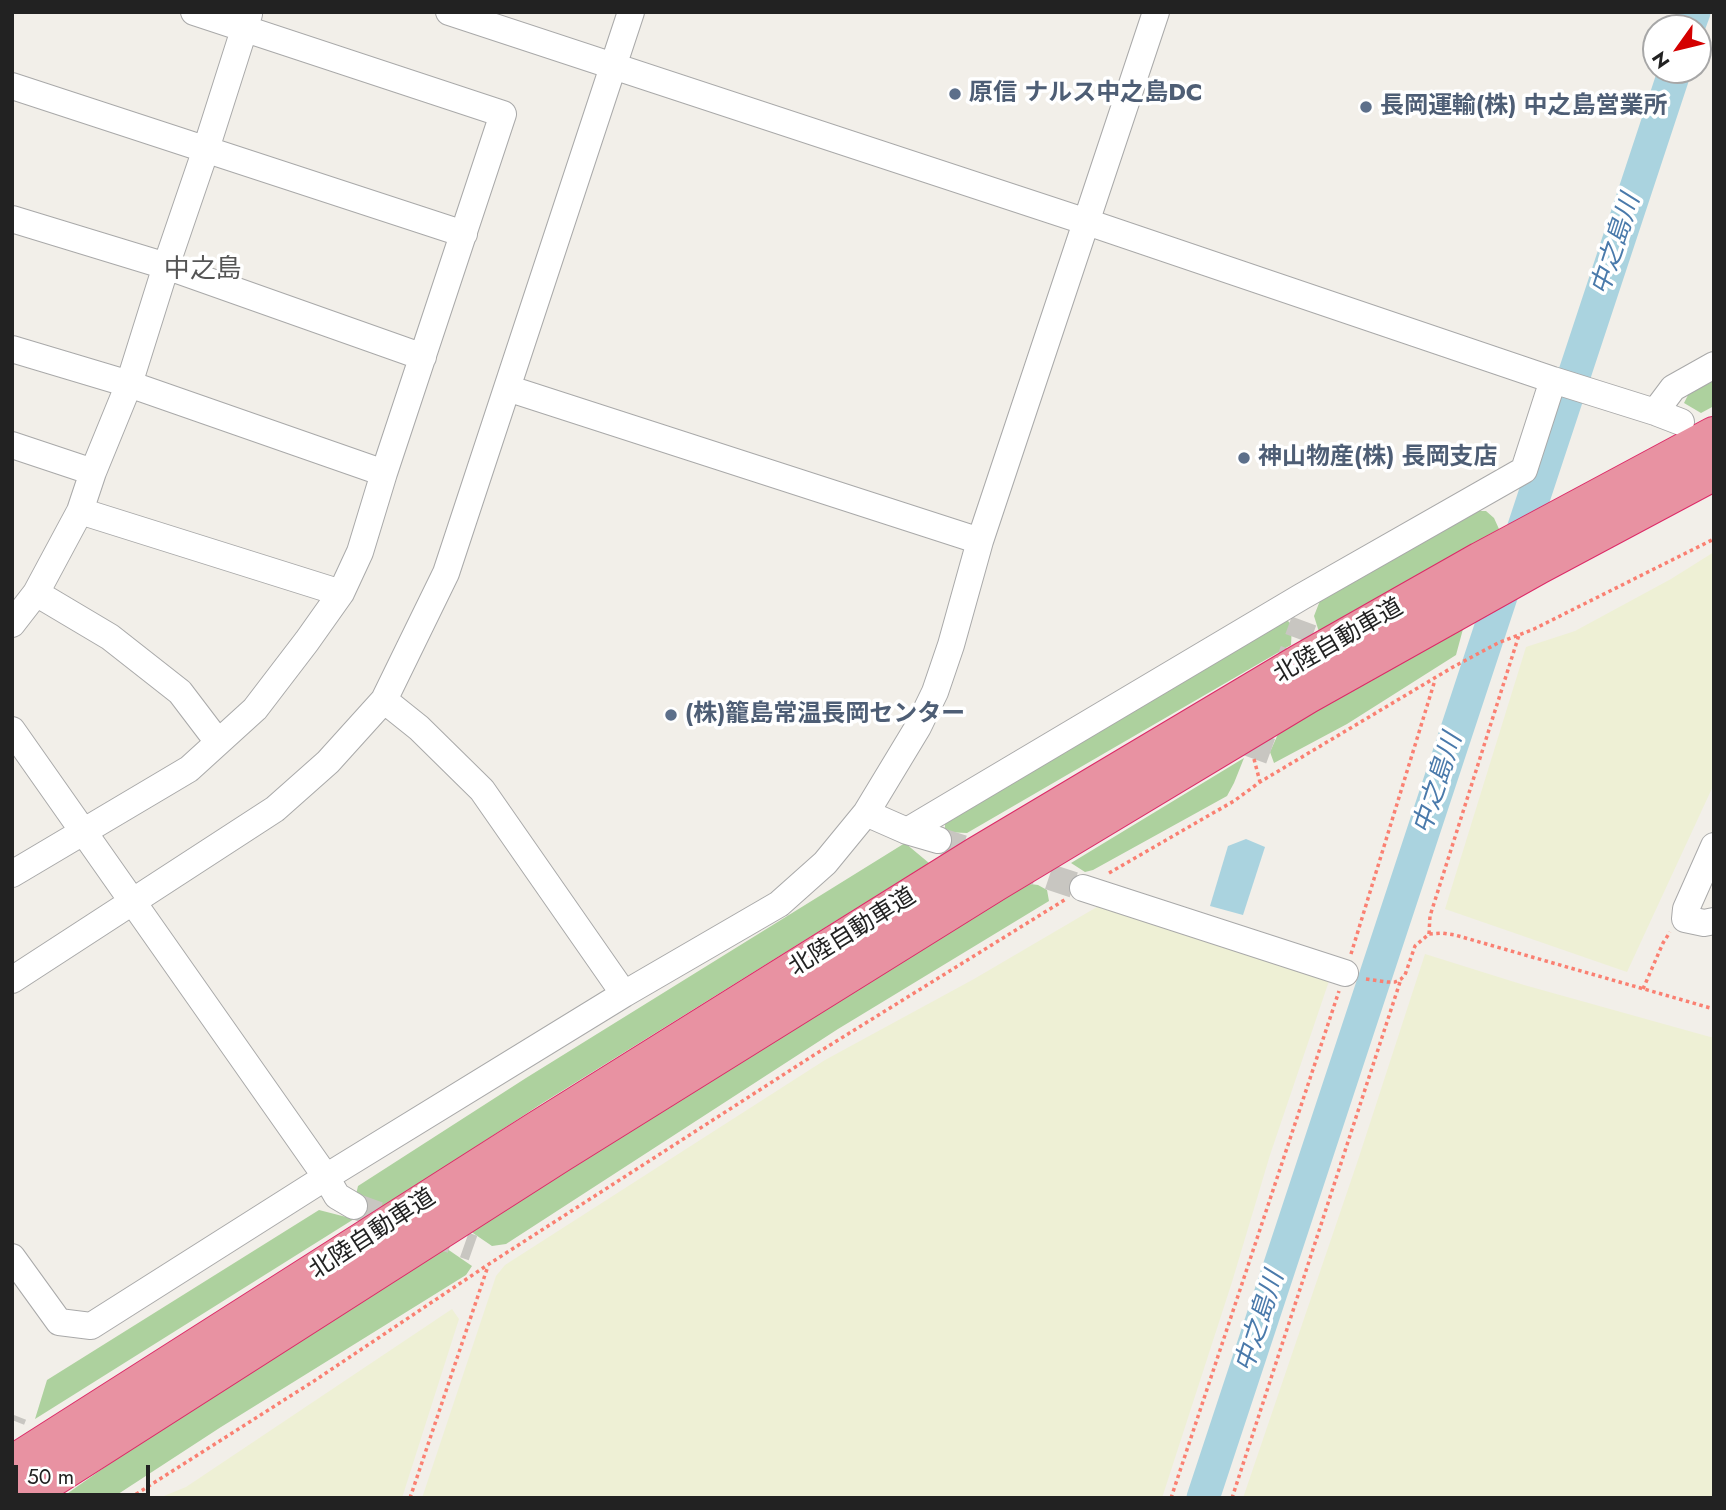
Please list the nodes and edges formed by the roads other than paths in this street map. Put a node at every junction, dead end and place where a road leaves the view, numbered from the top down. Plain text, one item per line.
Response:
1 (194, 12) edge
2 (449, 12) edge
3 (631, 12) edge
4 (1156, 12) edge
5 (247, 20) edge
6 (612, 67) junction
7 (12, 86) edge
8 (206, 149) junction
9 (12, 219) edge
10 (1087, 222) junction
11 (464, 234) junction
12 (166, 265) junction
13 (12, 349) edge
14 (423, 356) junction
15 (1714, 365) edge
16 (1553, 380) junction
17 (129, 384) junction
18 (507, 388) junction
19 (1656, 412) junction
20 (1697, 429) edge
21 (12, 445) edge
22 (1714, 471) edge
23 (93, 472) junction
24 (384, 473) junction
25 (1714, 482) edge
26 (80, 511) junction
27 (980, 541) junction
28 (1538, 565) junction
29 (36, 593) junction
30 (341, 593) junction
31 (12, 624) edge
32 (384, 700) junction
33 (12, 730) edge
34 (218, 742) junction
35 (866, 813) junction
36 (84, 831) junction
37 (907, 831) junction
38 (938, 840) tunnel mouth
39 (1714, 846) edge
40 (12, 874) edge
41 (1083, 888) tunnel mouth
42 (134, 901) junction
43 (1714, 921) edge
44 (1355, 976) road end
45 (12, 980) edge
46 (624, 994) junction
47 (326, 1177) junction
48 (354, 1206) tunnel mouth
49 (12, 1257) edge
50 (12, 1465) edge
51 (20, 1498) edge

1 - 5 street
2 - 6 street
3 - 6 street
4 - 10 street
5 - 8 street
5 - 11 street
6 - 10 street
6 - 18 street
7 - 8 street
8 - 11 street
8 - 12 street
9 - 12 street
10 - 16 street
10 - 27 street
11 - 14 street
12 - 14 street
12 - 17 street
13 - 17 street
14 - 24 street
15 - 19 street
16 - 19 street
16 - 37 street
17 - 23 street
17 - 24 street
18 - 27 street
18 - 32 street
19 - 20 street
20 - 50 highway, 北陸自動車道
21 - 23 street
22 - 28 highway
23 - 26 street
24 - 30 street
25 - 28 highway
26 - 29 street
26 - 30 street
27 - 35 street
28 - 51 highway, 北陸自動車道
29 - 31 street
29 - 34 street
30 - 34 street
32 - 42 street
32 - 46 street
33 - 36 street
34 - 36 street
35 - 37 street
35 - 46 street
36 - 40 street
36 - 42 street
37 - 38 street
39 - 43 street
41 - 44 street
42 - 45 street
42 - 47 street
46 - 47 street
47 - 48 street
47 - 49 street

